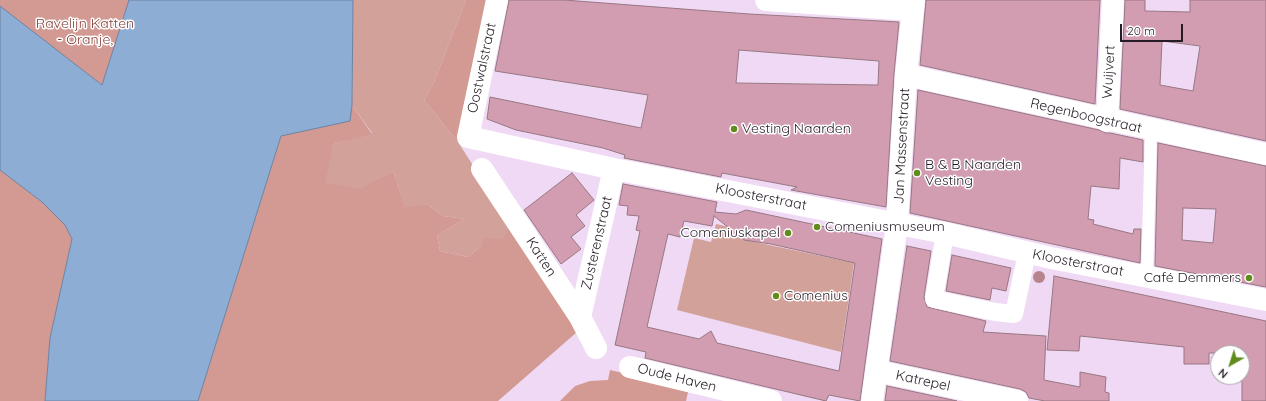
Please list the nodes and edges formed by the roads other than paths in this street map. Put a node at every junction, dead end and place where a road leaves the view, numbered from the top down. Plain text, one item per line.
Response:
1 (497, 0) edge
2 (766, 0) edge
3 (1113, 0) edge
4 (789, 1) edge
5 (913, 5) edge
6 (906, 75) junction
7 (1107, 121) junction
8 (1150, 130) junction
9 (468, 137) joint
10 (1266, 154) edge
11 (482, 169) dead end
12 (614, 169) junction
13 (897, 224) junction
14 (946, 233) junction
15 (1027, 253) junction
16 (1147, 276) junction
17 (1266, 300) edge
18 (580, 317) junction
19 (596, 348) dead end
20 (630, 367) dead end
21 (877, 371) junction
22 (770, 401) edge
23 (872, 401) edge
24 (1017, 401) edge

1 - 9 street, Oostwalstraat
2 - 4 street
3 - 7 street, Wuijvert
4 - 5 street
5 - 6 street, Jan Massenstraat
6 - 7 street, Regenboogstraat
6 - 13 street, Jan Massenstraat
7 - 8 street, Regenboogstraat
8 - 10 street, Regenboogstraat
8 - 16 lane
9 - 12 street, Kloosterstraat
11 - 18 street, Katten
12 - 13 street, Kloosterstraat
12 - 18 street, Zusterenstraat
13 - 14 street, Kloosterstraat
13 - 21 street, Jan Massenstraat
14 - 15 street, Kloosterstraat
14 - 15 street
15 - 16 street, Kloosterstraat
16 - 17 street, Kloosterstraat
18 - 19 street, Katten
20 - 22 street, Oude Haven
21 - 23 street, Jan Massenstraat
21 - 24 street, Katrepel

